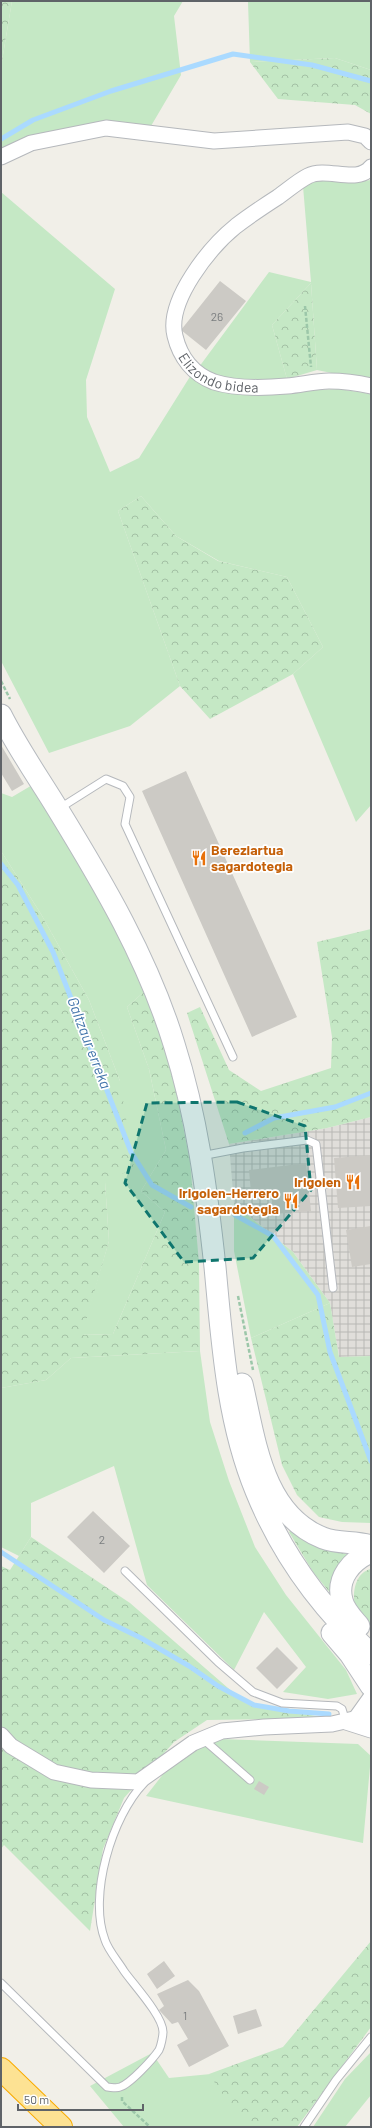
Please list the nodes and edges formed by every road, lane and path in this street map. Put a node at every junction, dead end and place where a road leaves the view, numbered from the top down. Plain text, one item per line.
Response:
1 (371, 142) edge
2 (1, 157) edge
3 (371, 167) edge
4 (305, 306) dead end
5 (312, 382) junction
6 (371, 386) edge
7 (1, 715) edge
8 (58, 809) junction
9 (233, 1057) dead end
10 (201, 1156) junction
11 (333, 1288) dead end
12 (222, 1337) junction
13 (242, 1449) junction
14 (371, 1546) edge
15 (371, 1552) edge
16 (125, 1571) dead end
17 (371, 1638) edge
18 (371, 1654) edge
19 (371, 1686) edge
20 (371, 1697) edge
21 (358, 1718) edge
22 (371, 1730) edge
23 (1, 1735) edge
24 (203, 1738) junction
25 (166, 1761) junction
26 (250, 1780) dead end
27 (1, 1983) edge
28 (371, 2037) edge
29 (1, 2069) edge
30 (120, 2088) junction
31 (61, 2127) edge
32 (150, 2127) edge
33 (304, 2127) edge

1 - 2 street
3 - 5 street, Elizondo bidea
4 - 5 path
5 - 6 street, Elizondo bidea
7 - 8 main road
8 - 9 lane
8 - 10 main road
10 - 11 lane
10 - 12 main road
12 - 13 main road
12 - 14 main road
13 - 18 main road
13 - 19 main road
15 - 17 main road
16 - 21 lane
20 - 21 street
21 - 22 street
21 - 24 street
23 - 25 street
24 - 25 street
24 - 26 lane
25 - 30 lane
27 - 30 lane
28 - 33 lane
29 - 31 highway
30 - 32 path

